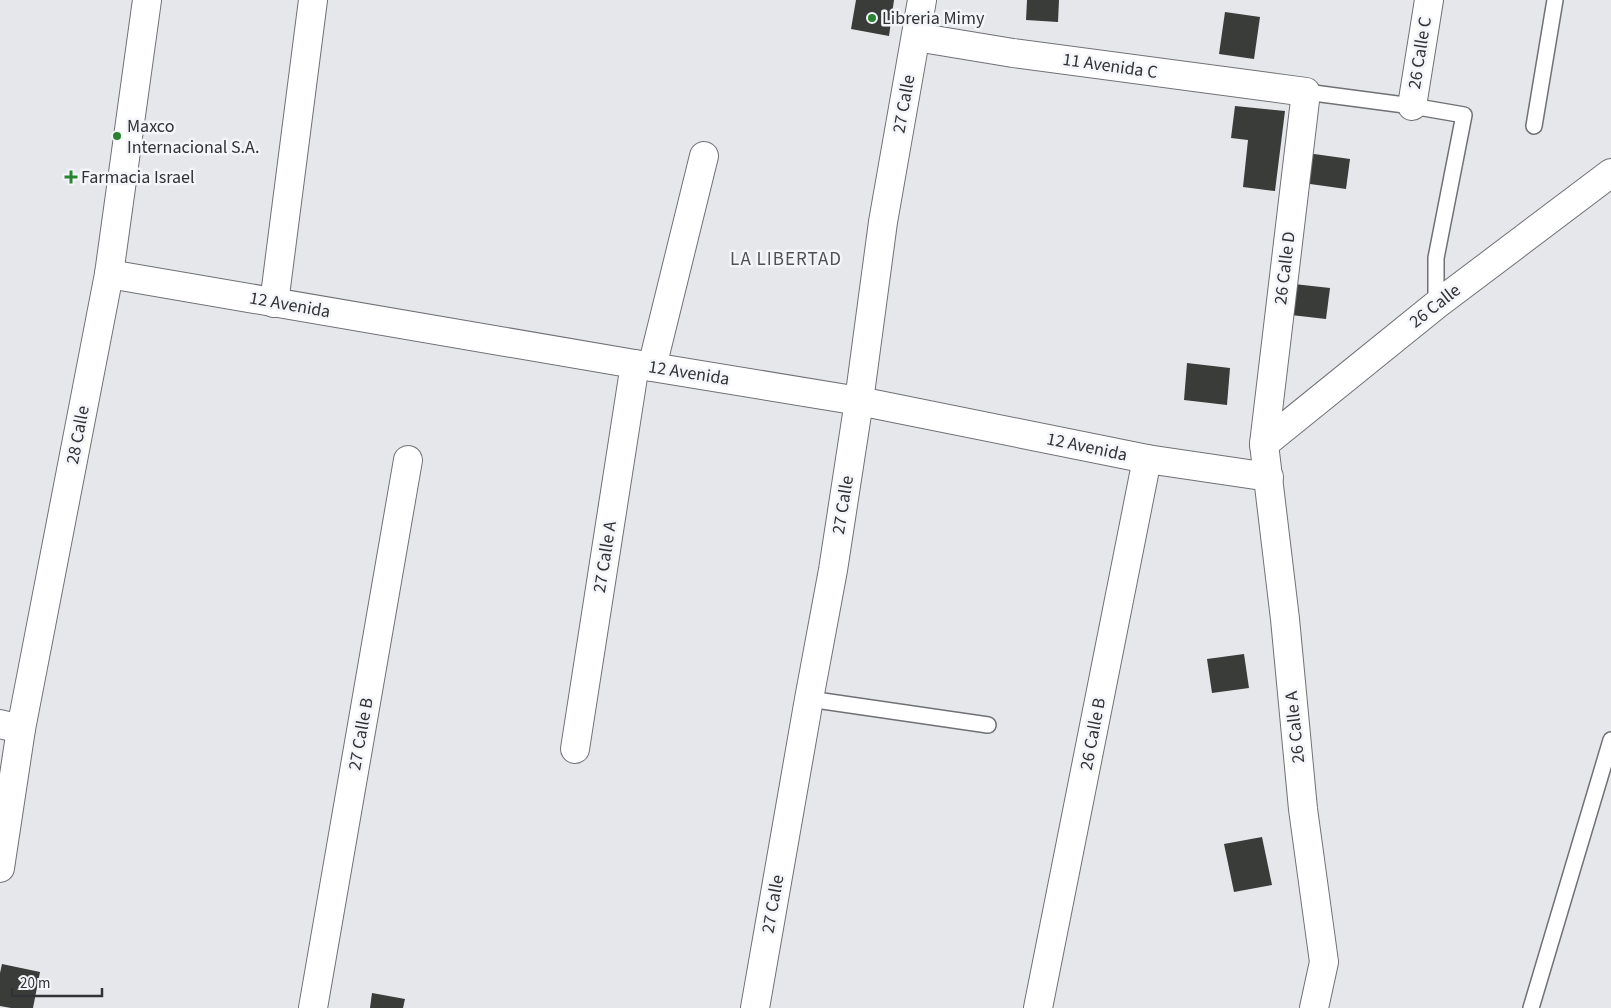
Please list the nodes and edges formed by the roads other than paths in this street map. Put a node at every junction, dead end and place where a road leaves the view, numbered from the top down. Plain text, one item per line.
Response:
1 (147, 0) edge
2 (314, 0) edge
3 (922, 0) edge
4 (1429, 0) edge
5 (1555, 0) edge
6 (916, 37) junction
7 (1306, 92) junction
8 (1412, 106) junction
9 (1534, 126) dead end
10 (704, 156) dead end
11 (1611, 173) edge
12 (109, 274) junction
13 (274, 303) junction
14 (1436, 305) junction
15 (643, 366) junction
16 (859, 401) junction
17 (1264, 444) junction
18 (1147, 459) junction
19 (408, 460) dead end
20 (1269, 477) junction
21 (808, 699) junction
22 (988, 725) dead end
23 (11, 727) edge
24 (1611, 740) edge
25 (575, 749) dead end
26 (0, 868) edge
27 (313, 1008) edge
28 (755, 1008) edge
29 (1038, 1008) edge
30 (1314, 1008) edge
31 (1531, 1008) edge

1 - 12 street, 28 Calle
2 - 13 street
3 - 6 street, 27 Calle
4 - 8 street, 26 Calle C
5 - 9 lane
6 - 7 street, 11 Avenida C
6 - 16 street, 27 Calle
7 - 8 lane
7 - 17 street, 26 Calle D
8 - 14 lane
10 - 15 street, 27 Calle A
11 - 14 street, 26 Calle
12 - 13 street, 12 Avenida
12 - 23 street, 28 Calle
13 - 15 street, 12 Avenida
14 - 17 street, 26 Calle
15 - 16 street, 12 Avenida
15 - 25 street, 27 Calle A
16 - 18 street, 12 Avenida
16 - 21 street, 27 Calle
17 - 20 street, 26 Calle A
18 - 20 street, 12 Avenida
18 - 29 street, 26 Calle B
19 - 27 street, 27 Calle B
20 - 30 street, 26 Calle A
21 - 22 lane
21 - 28 street, 27 Calle
23 - 26 street, 28 Calle
24 - 31 lane

